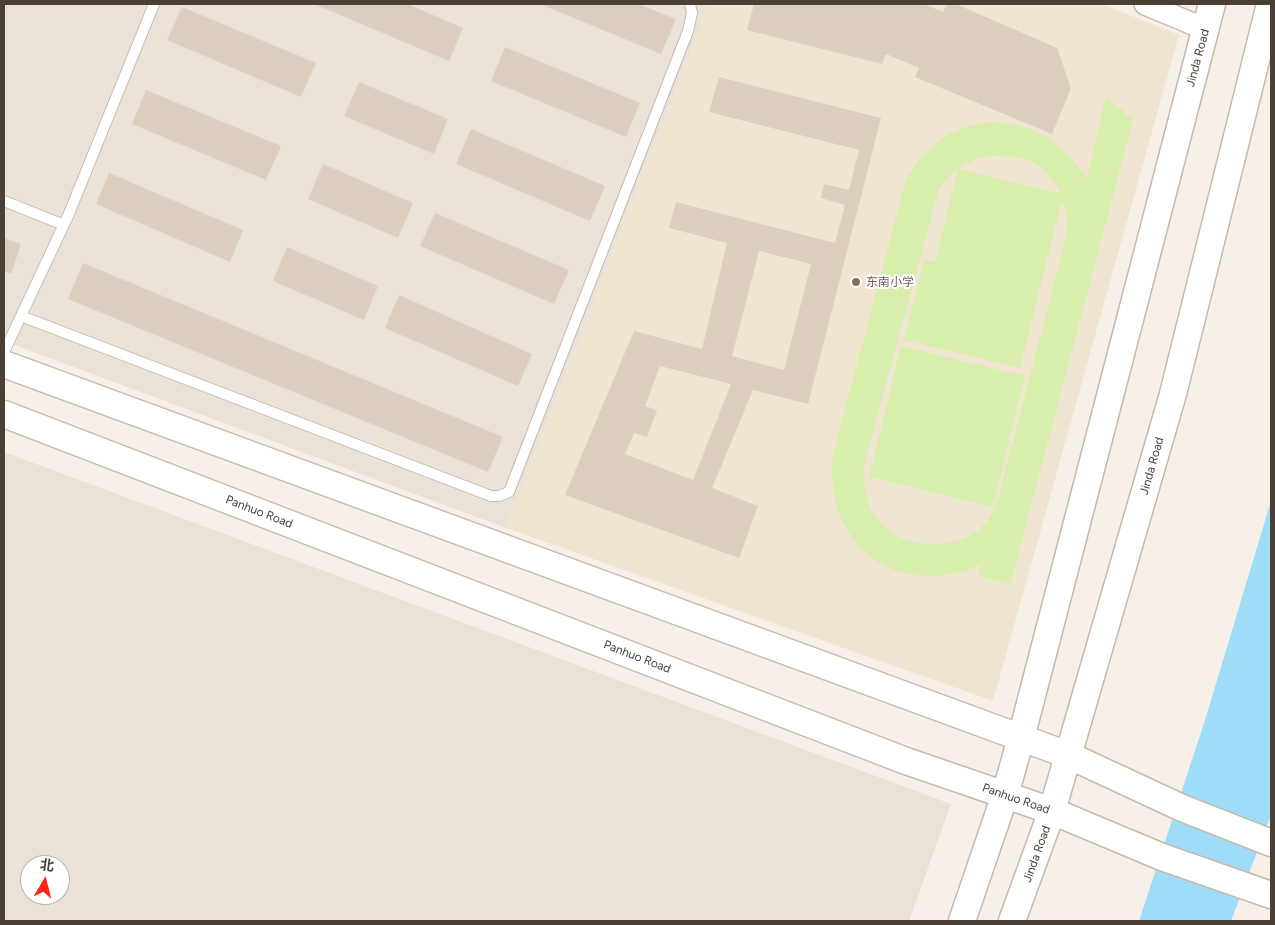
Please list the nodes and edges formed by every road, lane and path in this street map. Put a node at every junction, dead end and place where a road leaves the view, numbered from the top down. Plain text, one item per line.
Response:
1 (154, 4) edge
2 (690, 4) edge
3 (1145, 4) edge
4 (1212, 4) edge
5 (1270, 4) edge
6 (1205, 29) junction
7 (1264, 56) edge
8 (4, 201) edge
9 (64, 225) junction
10 (21, 316) junction
11 (4, 352) edge
12 (4, 364) edge
13 (4, 414) edge
14 (1021, 738) junction
15 (1068, 756) junction
16 (1005, 795) junction
17 (1052, 811) junction
18 (1271, 843) edge
19 (1271, 895) edge
20 (962, 921) edge
21 (1012, 921) edge

1 - 9 lane
2 - 10 lane
3 - 6 street
4 - 6 street, Jinda Road
5 - 7 street, Jinda Road
6 - 14 street, Jinda Road
7 - 15 street, Jinda Road
8 - 9 lane
9 - 10 lane
10 - 11 lane
12 - 14 street
13 - 16 street, Panhuo Road
14 - 15 street
14 - 16 street, Jinda Road
15 - 17 street, Jinda Road
15 - 18 street
16 - 17 street, Panhuo Road
16 - 20 street, Jinda Road
17 - 19 street, Panhuo Road
17 - 21 street, Jinda Road

